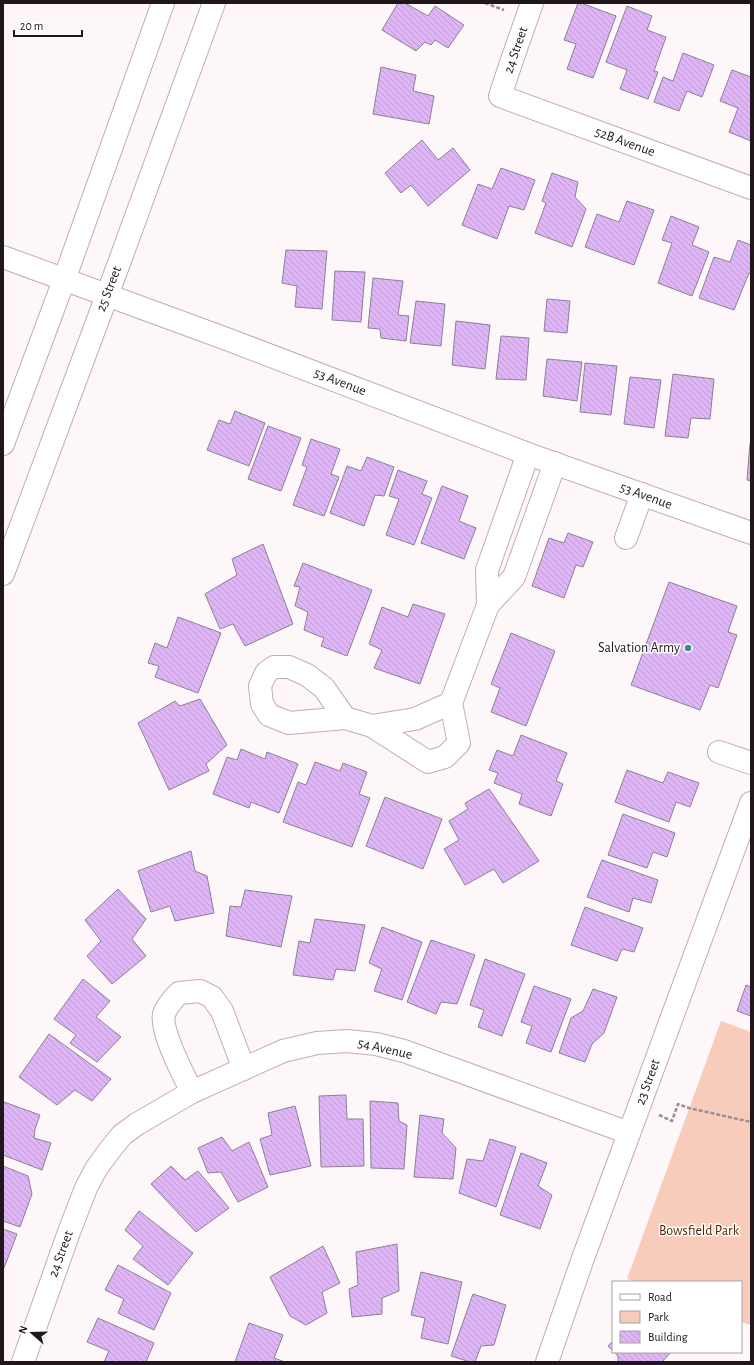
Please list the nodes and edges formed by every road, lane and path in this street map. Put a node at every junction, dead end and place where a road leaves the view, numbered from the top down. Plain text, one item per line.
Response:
1 (163, 3) edge
2 (214, 3) edge
3 (485, 3) edge
4 (532, 3) edge
5 (504, 10) dead end
6 (500, 96) joint
7 (751, 188) edge
8 (3, 257) edge
9 (64, 280) junction
10 (107, 294) junction
11 (3, 444) edge
12 (528, 454) junction
13 (555, 463) junction
14 (642, 494) junction
15 (751, 533) edge
16 (626, 538) dead end
17 (3, 574) edge
18 (488, 605) junction
19 (452, 703) junction
20 (345, 718) dead end
21 (372, 726) junction
22 (719, 752) dead end
23 (751, 763) edge
24 (751, 803) edge
25 (244, 1069) junction
26 (192, 1092) junction
27 (660, 1116) dead end
28 (751, 1122) edge
29 (630, 1133) junction
30 (109, 1151) joint
31 (23, 1362) edge
32 (547, 1362) edge

1 - 9 street
2 - 10 street, 25 Street
3 - 5 path
4 - 6 street, 24 Street
6 - 7 street, 52B Avenue
8 - 9 street, 53 Avenue
9 - 10 street, 53 Avenue
9 - 11 street
10 - 12 street, 53 Avenue
10 - 17 street, 25 Street
12 - 13 street, 53 Avenue
12 - 18 street
13 - 14 street, 53 Avenue
13 - 18 street
14 - 15 street, 53 Avenue
14 - 16 street
18 - 19 street
19 - 21 street
19 - 21 street
20 - 21 street
22 - 23 street
24 - 29 street, 23 Street
25 - 26 street, 54 Avenue
25 - 26 street
25 - 29 street, 54 Avenue
26 - 30 street, 54 Avenue
27 - 28 path
29 - 32 street, 23 Street
30 - 31 street, 24 Street

